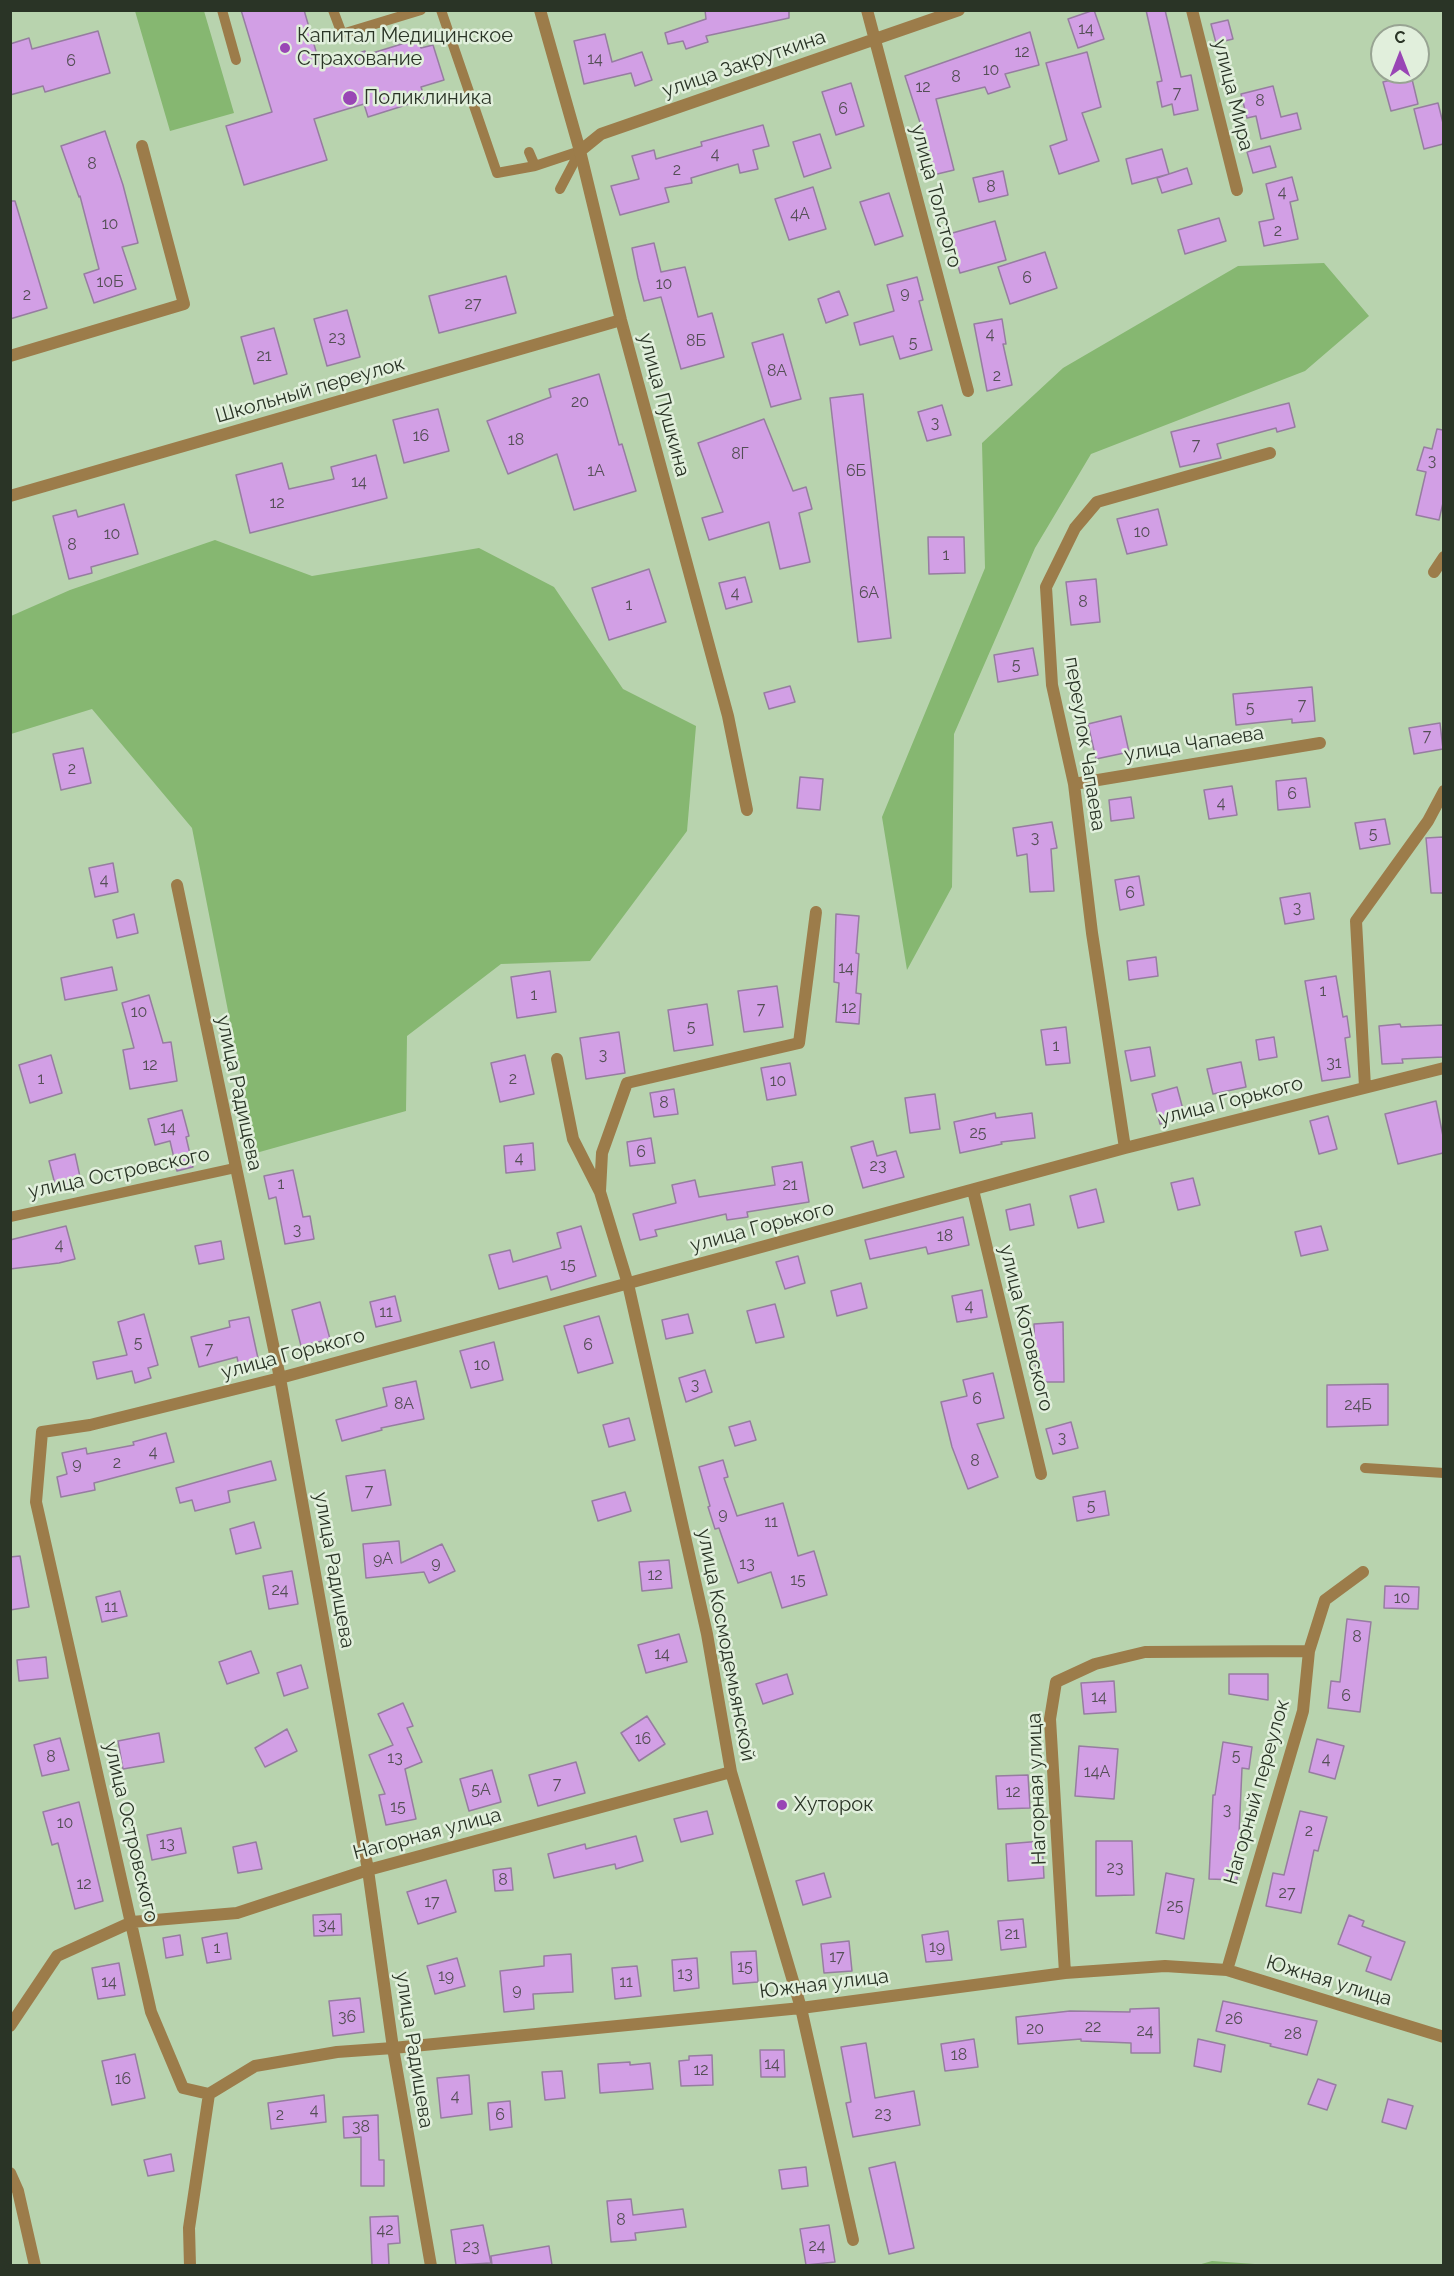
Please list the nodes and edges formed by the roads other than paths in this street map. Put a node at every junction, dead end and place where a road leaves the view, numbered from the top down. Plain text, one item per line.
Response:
1 (222, 10) edge
2 (333, 10) edge
3 (421, 10) edge
4 (441, 10) edge
5 (540, 10) edge
6 (867, 10) edge
7 (959, 10) edge
8 (1192, 10) edge
9 (875, 39) junction
10 (236, 60) dead end
11 (142, 146) dead end
12 (580, 151) junction
13 (529, 152) dead end
14 (535, 166) junction
15 (560, 189) dead end
16 (1237, 190) dead end
17 (621, 320) junction
18 (10, 356) edge
19 (968, 391) dead end
20 (1270, 453) dead end
21 (10, 496) edge
22 (1443, 556) edge
23 (1434, 572) dead end
24 (1320, 743) dead end
25 (1074, 784) junction
26 (1443, 792) edge
27 (747, 810) dead end
28 (177, 885) dead end
29 (816, 912) dead end
30 (557, 1059) dead end
31 (1443, 1068) edge
32 (1365, 1087) junction
33 (1125, 1148) junction
34 (235, 1168) junction
35 (973, 1190) junction
36 (600, 1192) junction
37 (10, 1217) edge
38 (628, 1284) junction
39 (280, 1378) junction
40 (90, 1425) joint
41 (1365, 1468) dead end
42 (1443, 1473) edge
43 (1041, 1474) dead end
44 (1363, 1572) dead end
45 (1309, 1651) junction
46 (731, 1772) junction
47 (368, 1870) junction
48 (132, 1922) junction
49 (1227, 1970) junction
50 (1065, 1973) junction
51 (801, 2008) junction
52 (10, 2026) edge
53 (1443, 2037) edge
54 (393, 2048) junction
55 (209, 2094) junction
56 (10, 2173) edge
57 (853, 2240) dead end
58 (36, 2265) edge
59 (190, 2265) edge
60 (431, 2265) edge

1 - 10 lane
2 - 3 lane
4 - 14 lane
5 - 12 street, улица Пушкина
6 - 9 street, улица Толстого
7 - 9 street, улица Закруткина
8 - 16 street, улица Мира
9 - 12 street, улица Закруткина
9 - 19 street, улица Толстого
11 - 18 street
12 - 14 lane
12 - 15 lane
12 - 17 street, улица Пушкина
13 - 14 lane
17 - 21 street, Школьный переулок
17 - 27 street, улица Пушкина
20 - 25 street, переулок Чапаева
22 - 23 street
24 - 25 street, улица Чапаева
25 - 33 street, переулок Чапаева
26 - 32 street
28 - 34 street, улица Радищева
29 - 36 street
30 - 36 street, улица Космодемьянской
31 - 32 street, улица Горького
32 - 33 street, улица Горького
33 - 35 street, улица Горького
34 - 37 lane, улица Островского
34 - 39 street, улица Радищева
35 - 38 street, улица Горького
35 - 43 street, улица Котовского
36 - 38 street, улица Космодемьянской
38 - 39 street, улица Горького
38 - 46 street, улица Космодемьянской
39 - 40 street, улица Горького
39 - 47 street, улица Радищева
40 - 48 street, улица Островского
41 - 42 lane
44 - 45 street, Нагорный переулок
45 - 49 street, Нагорный переулок
45 - 50 street, Нагорная улица
46 - 47 street, Нагорная улица
46 - 51 street, улица Космодемьянской
47 - 48 street, Нагорная улица
47 - 54 street, улица Радищева
48 - 52 street, Нагорная улица
48 - 55 street, улица Островского
49 - 50 street, Южная улица
49 - 53 street, Южная улица
50 - 51 street, Южная улица
51 - 54 street, Южная улица
51 - 57 street, улица Космодемьянской
54 - 55 street, Южная улица
54 - 60 street, улица Радищева
55 - 59 street
56 - 58 street

